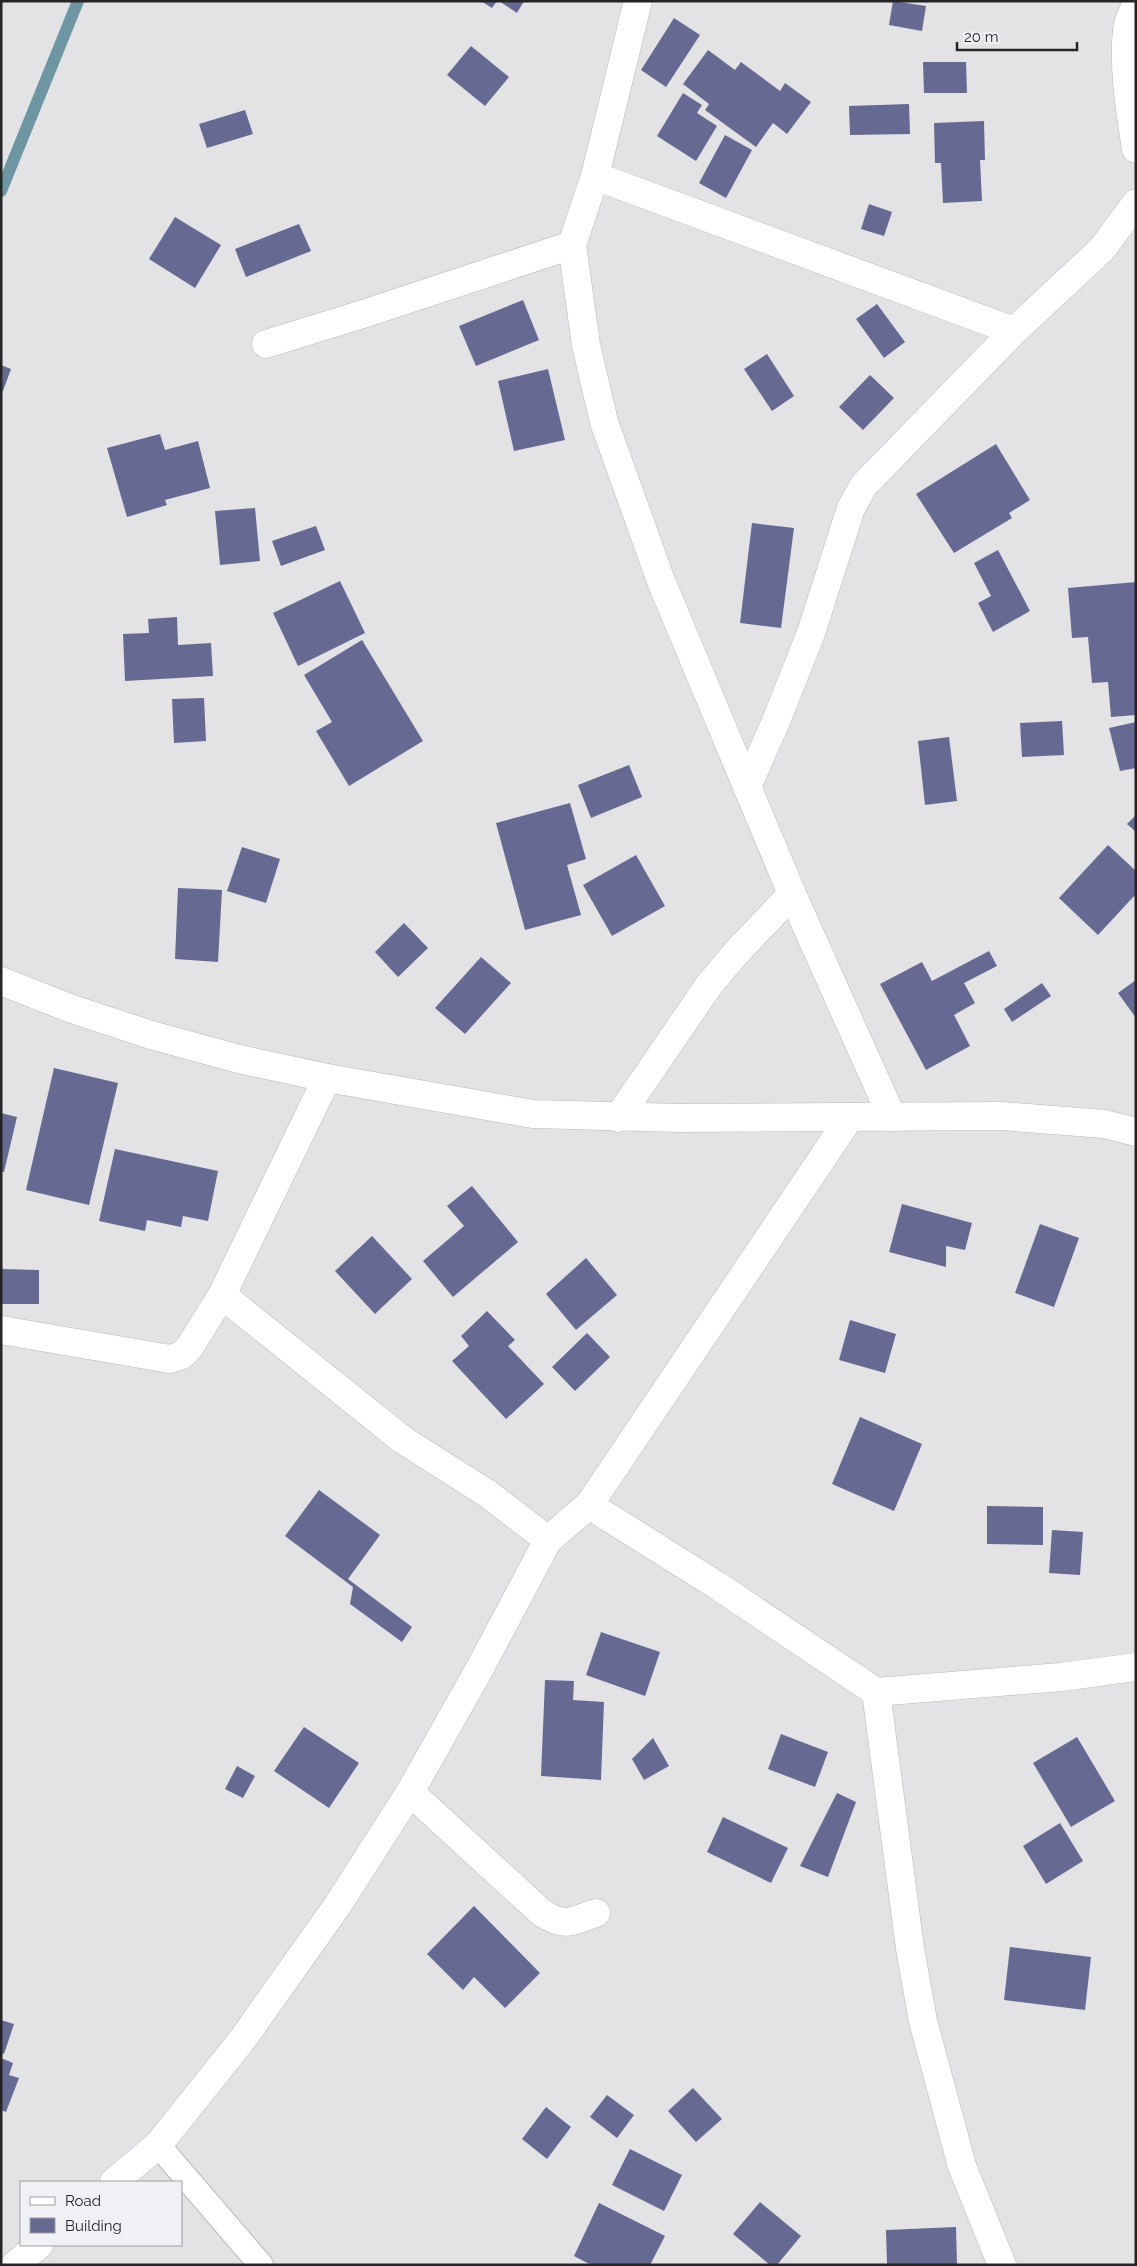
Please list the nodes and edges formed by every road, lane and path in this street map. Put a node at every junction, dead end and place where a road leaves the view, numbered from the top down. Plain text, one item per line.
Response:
1 (638, 1) edge
2 (1136, 4) edge
3 (1136, 149) edge
4 (595, 176) junction
5 (1136, 203) edge
6 (572, 245) junction
7 (1014, 331) junction
8 (266, 344) dead end
9 (747, 787) junction
10 (792, 894) junction
11 (1, 981) edge
12 (327, 1078) junction
13 (850, 1117) junction
14 (892, 1117) junction
15 (618, 1118) junction
16 (1136, 1132) edge
17 (222, 1295) junction
18 (1, 1330) edge
19 (589, 1505) junction
20 (548, 1540) junction
21 (1136, 1667) edge
22 (876, 1692) junction
23 (410, 1792) junction
24 (596, 1913) dead end
25 (158, 2145) junction
26 (115, 2181) edge
27 (38, 2246) edge
28 (15, 2265) edge
29 (261, 2265) edge
30 (1002, 2265) edge

1 - 4 street
2 - 3 street
4 - 6 street
4 - 7 street
5 - 7 street
6 - 8 street
6 - 9 street
7 - 9 street
9 - 10 street
10 - 14 street
10 - 15 street
11 - 12 street
12 - 15 street
12 - 17 street
13 - 14 street
13 - 15 street
13 - 19 street
14 - 16 street
17 - 18 street
17 - 20 street
19 - 20 street
19 - 22 street
20 - 23 street
21 - 22 street
22 - 30 street
23 - 24 street
23 - 25 street
25 - 26 street
25 - 29 lane
27 - 28 street

